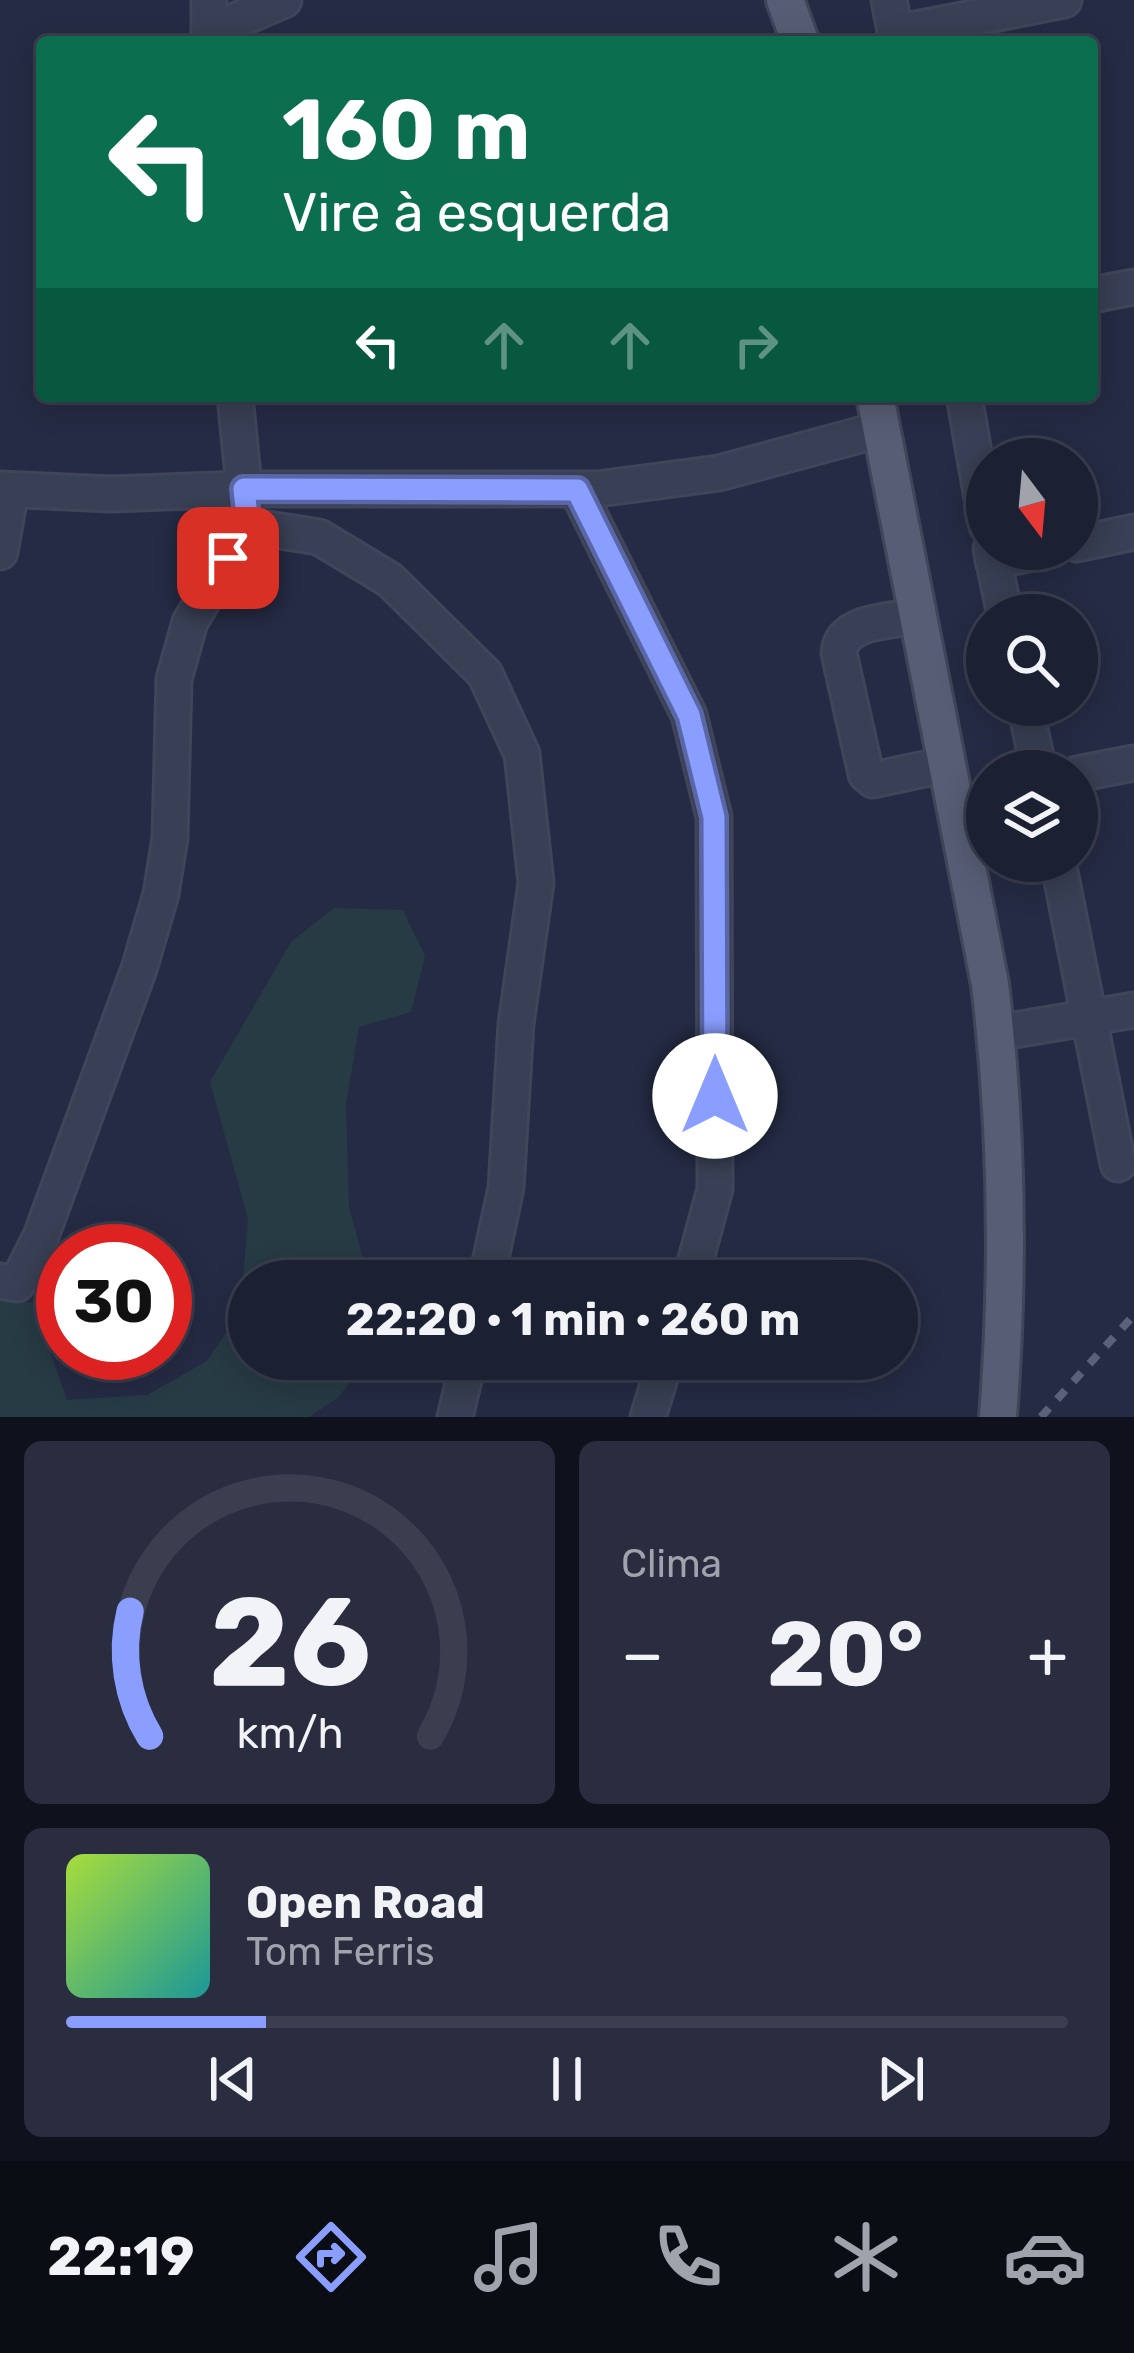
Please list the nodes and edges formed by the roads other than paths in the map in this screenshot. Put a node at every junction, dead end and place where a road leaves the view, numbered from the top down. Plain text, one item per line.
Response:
1 (284, 0) edge
2 (785, 0) edge
3 (796, 0) edge
4 (1064, 0) edge
5 (209, 25) edge
6 (894, 25) edge
7 (799, 36) edge
8 (800, 36) edge
9 (1134, 287) edge
10 (1098, 294) edge
11 (236, 402) edge
12 (965, 402) edge
13 (879, 413) edge
14 (971, 438) edge
15 (244, 489) junction
16 (5, 490) edge
17 (577, 490) junction
18 (248, 526) junction
19 (1134, 532) edge
20 (1098, 540) edge
21 (0, 552) edge
22 (920, 616) junction
23 (1134, 763) edge
24 (947, 764) junction
25 (1098, 770) edge
26 (966, 796) edge
27 (980, 882) edge
28 (1062, 882) edge
29 (1134, 1010) edge
30 (1090, 1018) junction
31 (996, 1033) junction
32 (1118, 1164) dead end
33 (491, 1260) edge
34 (696, 1260) edge
35 (0, 1281) edge
36 (464, 1380) edge
37 (659, 1380) edge
38 (455, 1417) edge
39 (648, 1417) edge
40 (998, 1417) edge

1 - 5 street
2 - 7 main road
3 - 8 main road
4 - 6 street
9 - 10 street
11 - 15 street
12 - 14 street
13 - 17 street
13 - 22 main road
15 - 16 street
15 - 17 street
15 - 18 street
16 - 21 street
17 - 34 street
18 - 33 street
18 - 35 street
19 - 20 street
22 - 24 main road
22 - 24 street
23 - 25 street
24 - 26 main road
27 - 31 main road
28 - 30 street
29 - 30 street
30 - 31 street
30 - 32 street
31 - 40 main road
36 - 38 street
37 - 39 street

